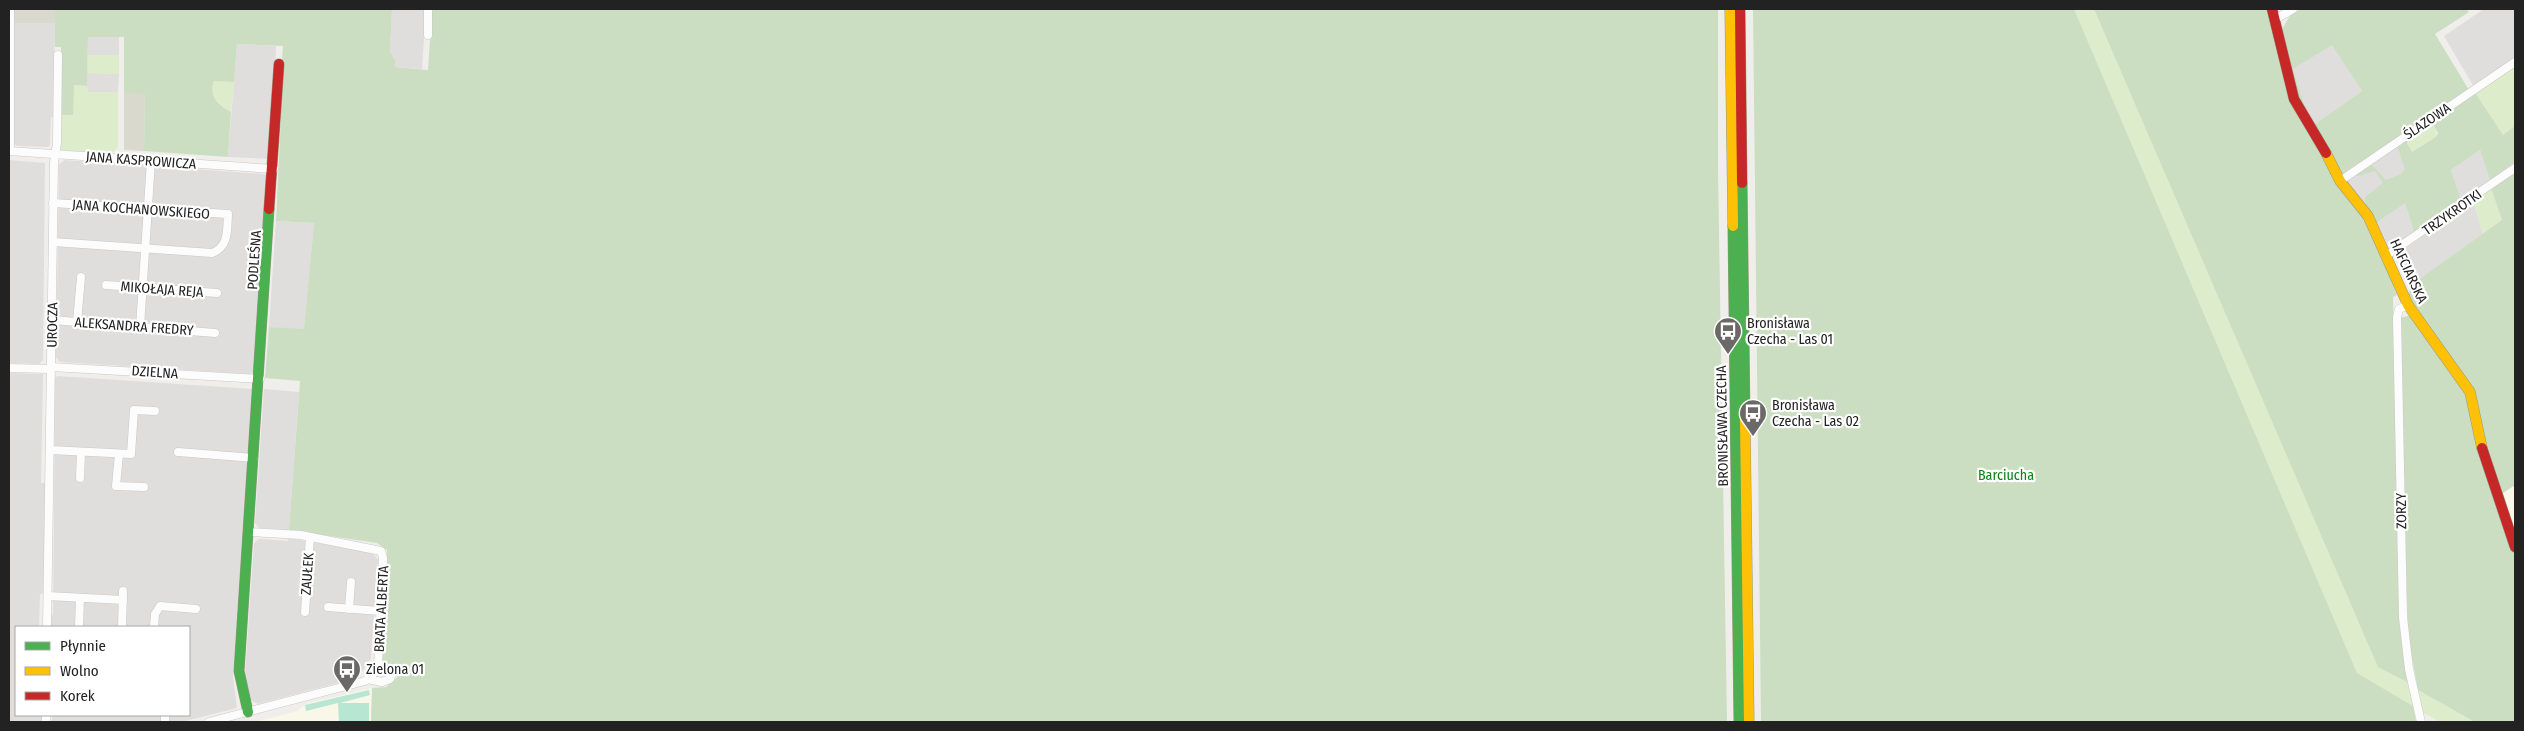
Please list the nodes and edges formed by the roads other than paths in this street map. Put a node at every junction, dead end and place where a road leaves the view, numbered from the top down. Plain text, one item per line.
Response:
1 (10, 9) edge
2 (428, 9) edge
3 (1730, 9) edge
4 (1740, 9) edge
5 (2272, 9) edge
6 (2293, 9) edge
7 (2274, 20) junction
8 (428, 35) dead end
9 (58, 55) dead end
10 (2515, 62) edge
11 (279, 64) dead end
12 (9, 151) edge
13 (55, 154) junction
14 (151, 161) junction
15 (2515, 168) edge
16 (274, 169) junction
17 (2340, 181) junction
18 (53, 203) junction
19 (147, 210) junction
20 (52, 242) junction
21 (145, 248) junction
22 (2387, 255) junction
23 (81, 277) dead end
24 (106, 285) dead end
25 (142, 288) junction
26 (217, 293) dead end
27 (2408, 305) junction
28 (52, 320) junction
29 (77, 322) junction
30 (140, 327) junction
31 (215, 332) dead end
32 (9, 368) edge
33 (51, 368) junction
34 (260, 380) junction
35 (155, 411) dead end
36 (50, 450) junction
37 (81, 452) junction
38 (178, 452) dead end
39 (119, 454) junction
40 (254, 458) junction
41 (80, 478) dead end
42 (144, 487) dead end
43 (249, 532) junction
44 (310, 537) junction
45 (2515, 547) edge
46 (382, 552) joint
47 (351, 582) dead end
48 (48, 596) junction
49 (80, 598) junction
50 (328, 607) dead end
51 (349, 608) junction
52 (196, 609) dead end
53 (380, 611) junction
54 (305, 612) dead end
55 (47, 626) edge
56 (79, 626) edge
57 (122, 626) edge
58 (154, 626) edge
59 (378, 665) junction
60 (368, 679) junction
61 (248, 712) junction
62 (235, 719) edge
63 (209, 722) edge
64 (1739, 722) edge
65 (1749, 722) edge
66 (2421, 722) edge

1 - 12 street
2 - 8 street
3 - 64 main road, BRONISŁAWA CZECHA
4 - 65 main road, BRONISŁAWA CZECHA
5 - 7 main road, HAFCIARSKA
6 - 7 street
7 - 17 main road, HAFCIARSKA
9 - 13 street, UROCZA
10 - 17 street, ŚLAZOWA
11 - 16 main road, PODLEŚNA
12 - 13 street, JANA KASPROWICZA
13 - 14 street, JANA KASPROWICZA
13 - 18 street, UROCZA
14 - 16 street, JANA KASPROWICZA
14 - 19 street
15 - 22 street, TRZYKROTKI
16 - 34 main road, PODLEŚNA
17 - 22 main road, HAFCIARSKA
18 - 19 street, JANA KOCHANOWSKIEGO
18 - 20 street, UROCZA
19 - 21 street
19 - 21 street, JANA KOCHANOWSKIEGO
20 - 21 street
20 - 28 street, UROCZA
21 - 25 street
22 - 27 main road, HAFCIARSKA
23 - 29 street
24 - 25 street, MIKOŁAJA REJA
25 - 26 street, MIKOŁAJA REJA
25 - 30 street
27 - 45 main road, HAFCIARSKA
27 - 66 street, ZORZY
28 - 29 street, ALEKSANDRA FREDRY
28 - 33 street, UROCZA
29 - 30 street, ALEKSANDRA FREDRY
30 - 31 street, ALEKSANDRA FREDRY
32 - 33 street, DZIELNA
33 - 34 street, DZIELNA
33 - 36 street, UROCZA
34 - 40 main road, PODLEŚNA
35 - 39 street
36 - 37 street
36 - 48 street, UROCZA
37 - 39 street
37 - 41 street
38 - 40 street
39 - 42 street
40 - 43 main road, PODLEŚNA
43 - 44 street, ZAUŁEK
43 - 61 main road, PODLEŚNA
44 - 46 street, ZAUŁEK
44 - 54 street, ZAUŁEK
46 - 53 street, BRATA ALBERTA
47 - 51 street
48 - 49 street
48 - 55 street, UROCZA
49 - 56 street
49 - 57 street
50 - 51 street
51 - 53 street
52 - 58 street
53 - 59 street, BRATA ALBERTA
59 - 60 street, BRATA ALBERTA
59 - 60 street
60 - 61 street
61 - 62 street
62 - 63 street

